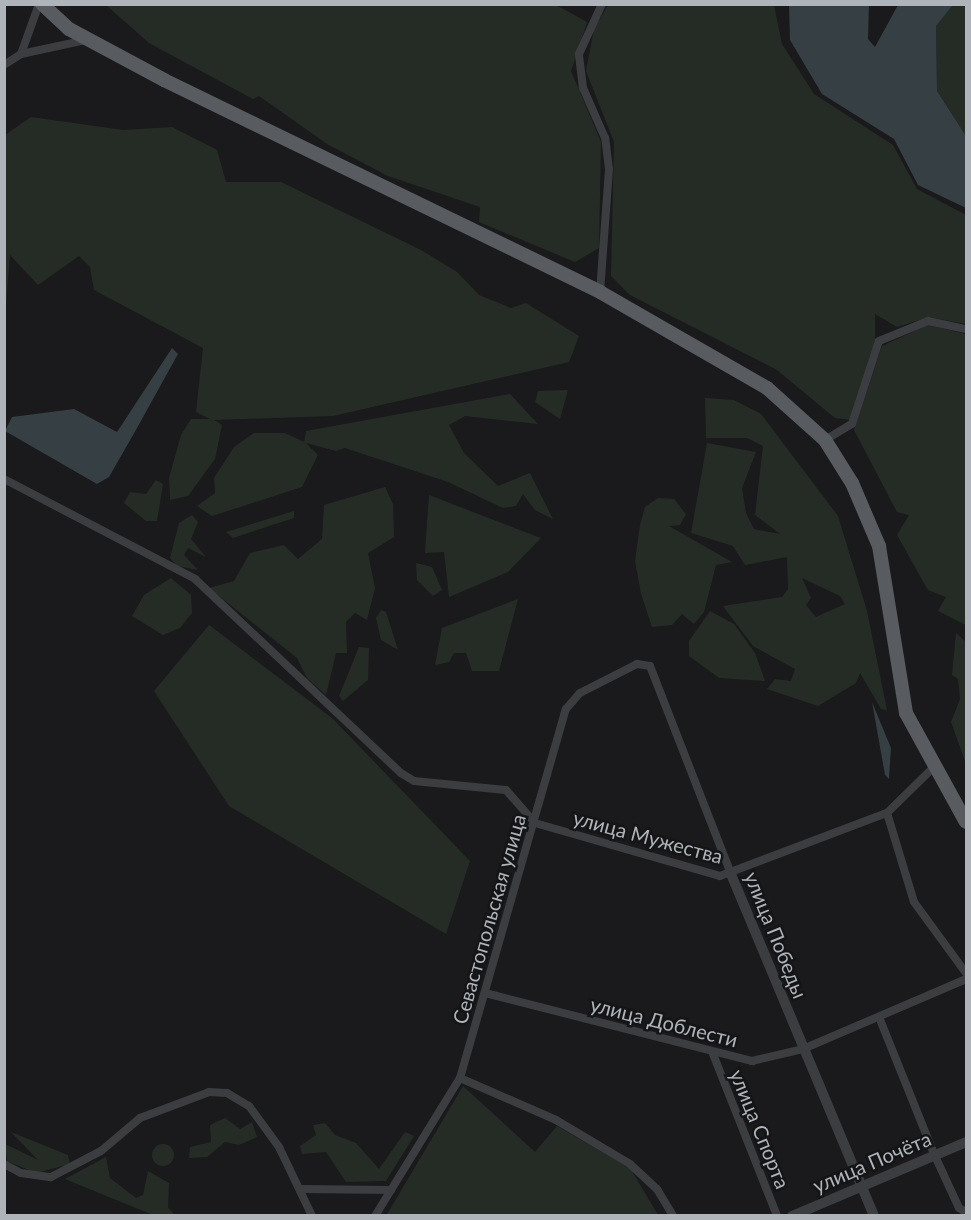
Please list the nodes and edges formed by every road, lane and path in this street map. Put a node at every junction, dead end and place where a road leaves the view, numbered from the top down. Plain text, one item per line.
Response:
1 (40, 4) edge
2 (602, 4) edge
3 (90, 40) junction
4 (21, 54) junction
5 (4, 64) edge
6 (600, 292) junction
7 (966, 329) edge
8 (825, 441) junction
9 (4, 479) edge
10 (650, 666) joint
11 (933, 768) junction
12 (887, 813) junction
13 (966, 822) edge
14 (535, 823) junction
15 (731, 874) junction
16 (966, 973) edge
17 (966, 979) edge
18 (485, 993) junction
19 (879, 1017) junction
20 (803, 1048) junction
21 (713, 1054) junction
22 (460, 1078) junction
23 (966, 1143) edge
24 (935, 1156) junction
25 (4, 1164) edge
26 (862, 1186) junction
27 (301, 1189) junction
28 (391, 1190) junction
29 (966, 1212) edge
30 (312, 1215) edge
31 (375, 1215) edge
32 (673, 1215) edge
33 (777, 1215) edge
34 (792, 1215) edge
35 (874, 1215) edge

1 - 3 main road
1 - 4 street
2 - 6 street
3 - 4 street
3 - 6 main road
4 - 5 street
6 - 8 main road
7 - 8 street
8 - 11 main road
9 - 14 street
10 - 14 street, Севастопольская улица
10 - 15 street, улица Победы
11 - 12 street, улица Мужества
11 - 13 main road
12 - 15 street, улица Мужества
12 - 16 street
14 - 15 street, улица Мужества
14 - 18 street, Севастопольская улица
15 - 20 street, улица Победы
17 - 19 street, улица Доблести
18 - 21 street, улица Доблести
18 - 22 street, Севастопольская улица
19 - 20 street, улица Доблести
19 - 24 street
20 - 21 street, улица Доблести
20 - 26 street, улица Победы
21 - 33 street, улица Спорта
22 - 28 street, Севастопольская улица
22 - 32 street
23 - 24 street, улица Почёта
24 - 26 street, улица Почёта
24 - 29 street
25 - 27 street
26 - 34 street, улица Почёта
26 - 35 street, улица Победы
27 - 28 street
27 - 30 street
28 - 31 street, Севастопольская улица

